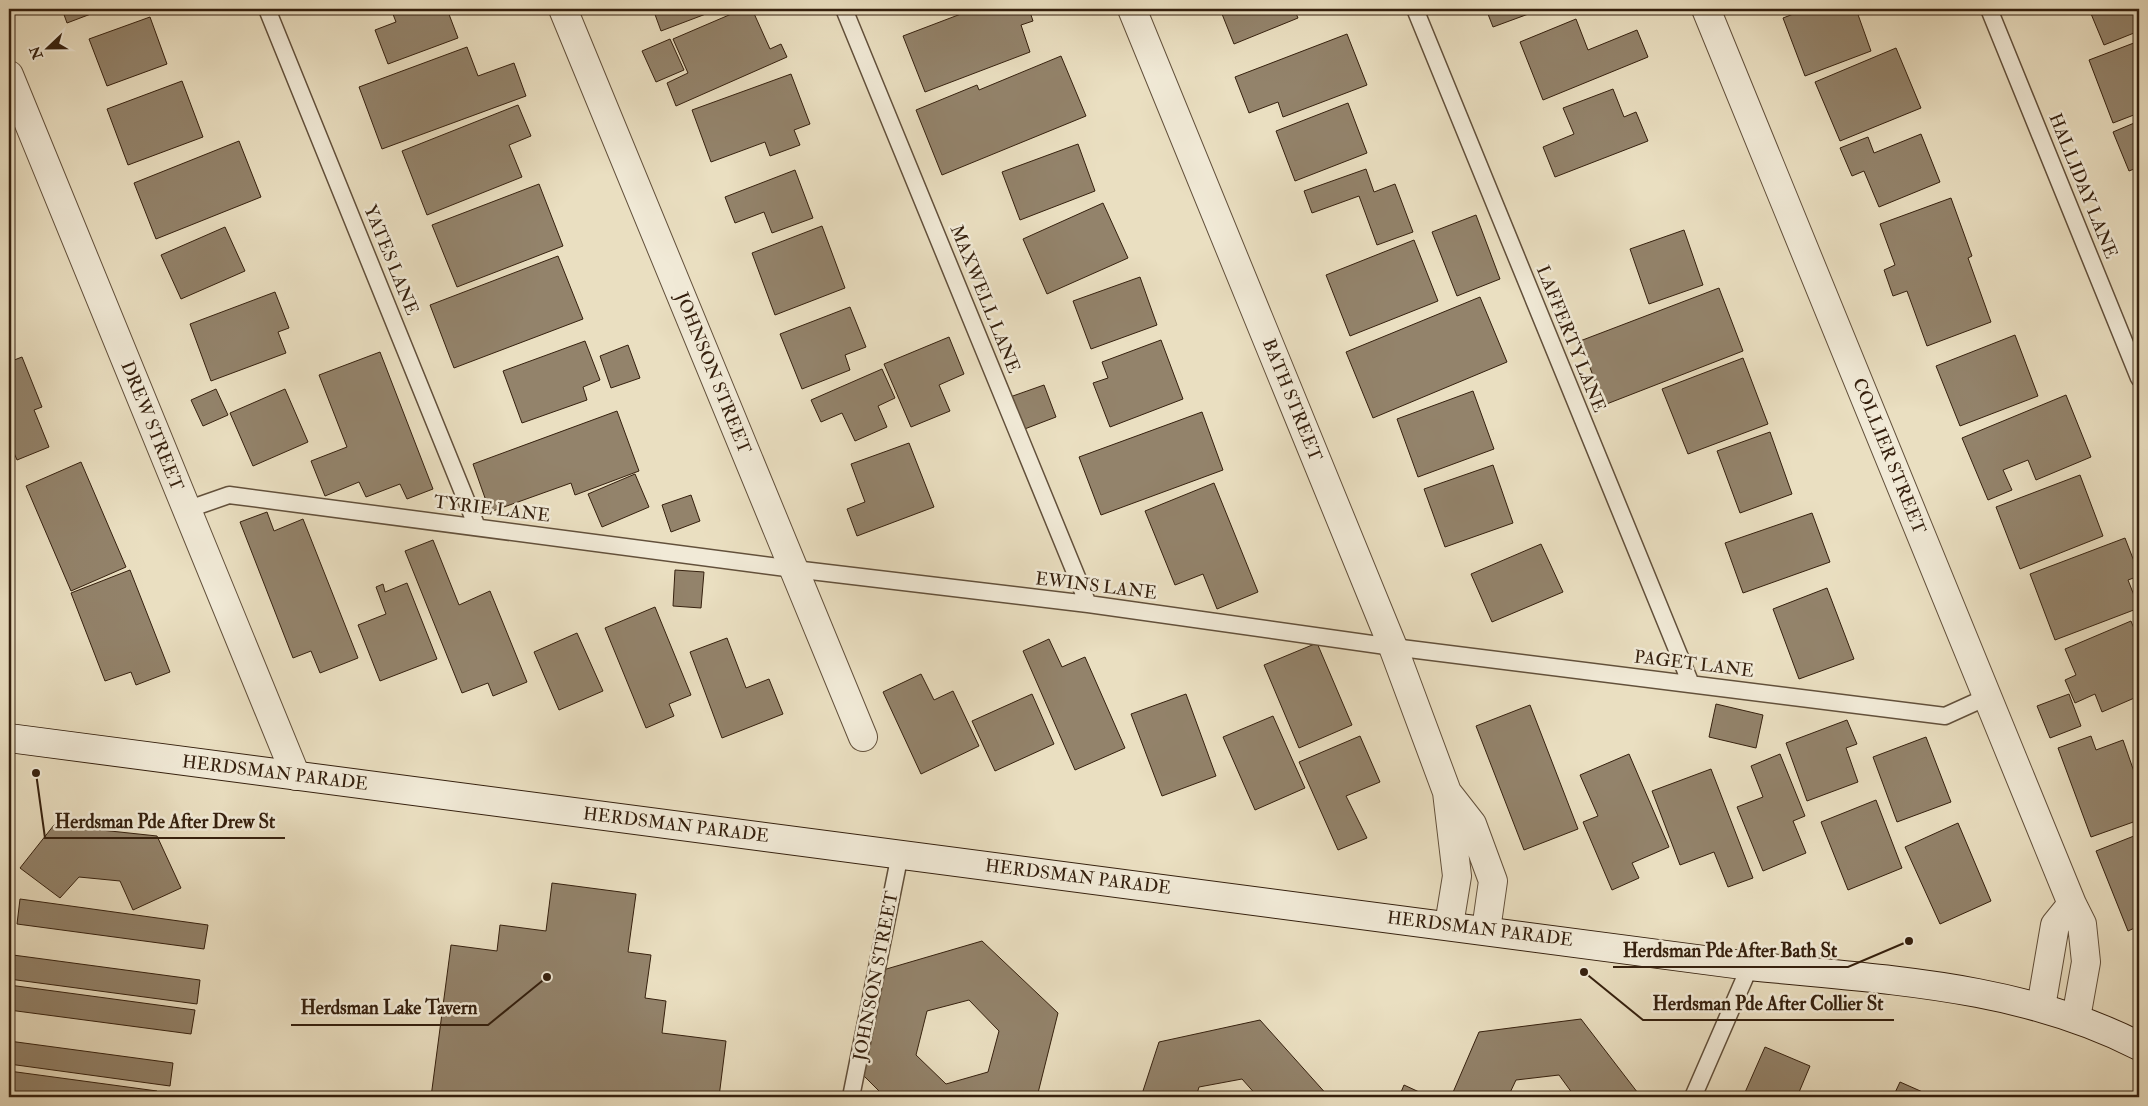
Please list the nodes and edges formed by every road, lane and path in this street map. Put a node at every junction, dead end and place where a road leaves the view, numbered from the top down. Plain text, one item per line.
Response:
1 (267, 9) edge
2 (563, 9) edge
3 (844, 9) edge
4 (1132, 9) edge
5 (1415, 9) edge
6 (1706, 9) edge
7 (1989, 9) edge
8 (9, 75) edge
9 (2139, 378) edge
10 (186, 510) junction
11 (477, 527) junction
12 (794, 569) junction
13 (1088, 604) junction
14 (1393, 647) junction
15 (1691, 684) junction
16 (1987, 698) junction
17 (863, 737) dead end
18 (9, 738) edge
19 (296, 776) junction
20 (1447, 792) junction
21 (900, 854) junction
22 (2072, 904) junction
23 (1448, 925) junction
24 (1486, 930) junction
25 (1750, 966) junction
26 (2041, 1007) junction
27 (2076, 1018) junction
28 (2139, 1046) edge
29 (851, 1097) edge
30 (1693, 1097) edge

1 - 11 lane, YATES LANE
2 - 12 street, JOHNSON STREET
3 - 13 lane, MAXWELL LANE
4 - 14 street, BATH STREET
5 - 15 lane, LAFFERTY LANE
6 - 16 street, COLLIER STREET
7 - 9 lane, HALLIDAY LANE
8 - 10 street, DREW STREET
10 - 11 lane, TYRIE LANE
10 - 19 street, DREW STREET
11 - 12 lane, TYRIE LANE
12 - 13 lane, EWINS LANE
12 - 17 street, JOHNSON STREET
13 - 14 lane, EWINS LANE
14 - 15 lane, PAGET LANE
14 - 20 street, BATH STREET
15 - 16 lane, PAGET LANE
16 - 22 street, COLLIER STREET
18 - 19 street, HERDSMAN PARADE
19 - 21 street, HERDSMAN PARADE
20 - 23 street, BATH STREET
20 - 24 street, BATH STREET
21 - 23 street, HERDSMAN PARADE
21 - 29 lane, JOHNSON STREET
22 - 26 street
22 - 27 street, COLLIER STREET
23 - 24 street, HERDSMAN PARADE
24 - 25 street, HERDSMAN PARADE
25 - 26 street, HERDSMAN PARADE
25 - 30 lane
26 - 27 street, HERDSMAN PARADE
27 - 28 street, HERDSMAN PARADE

